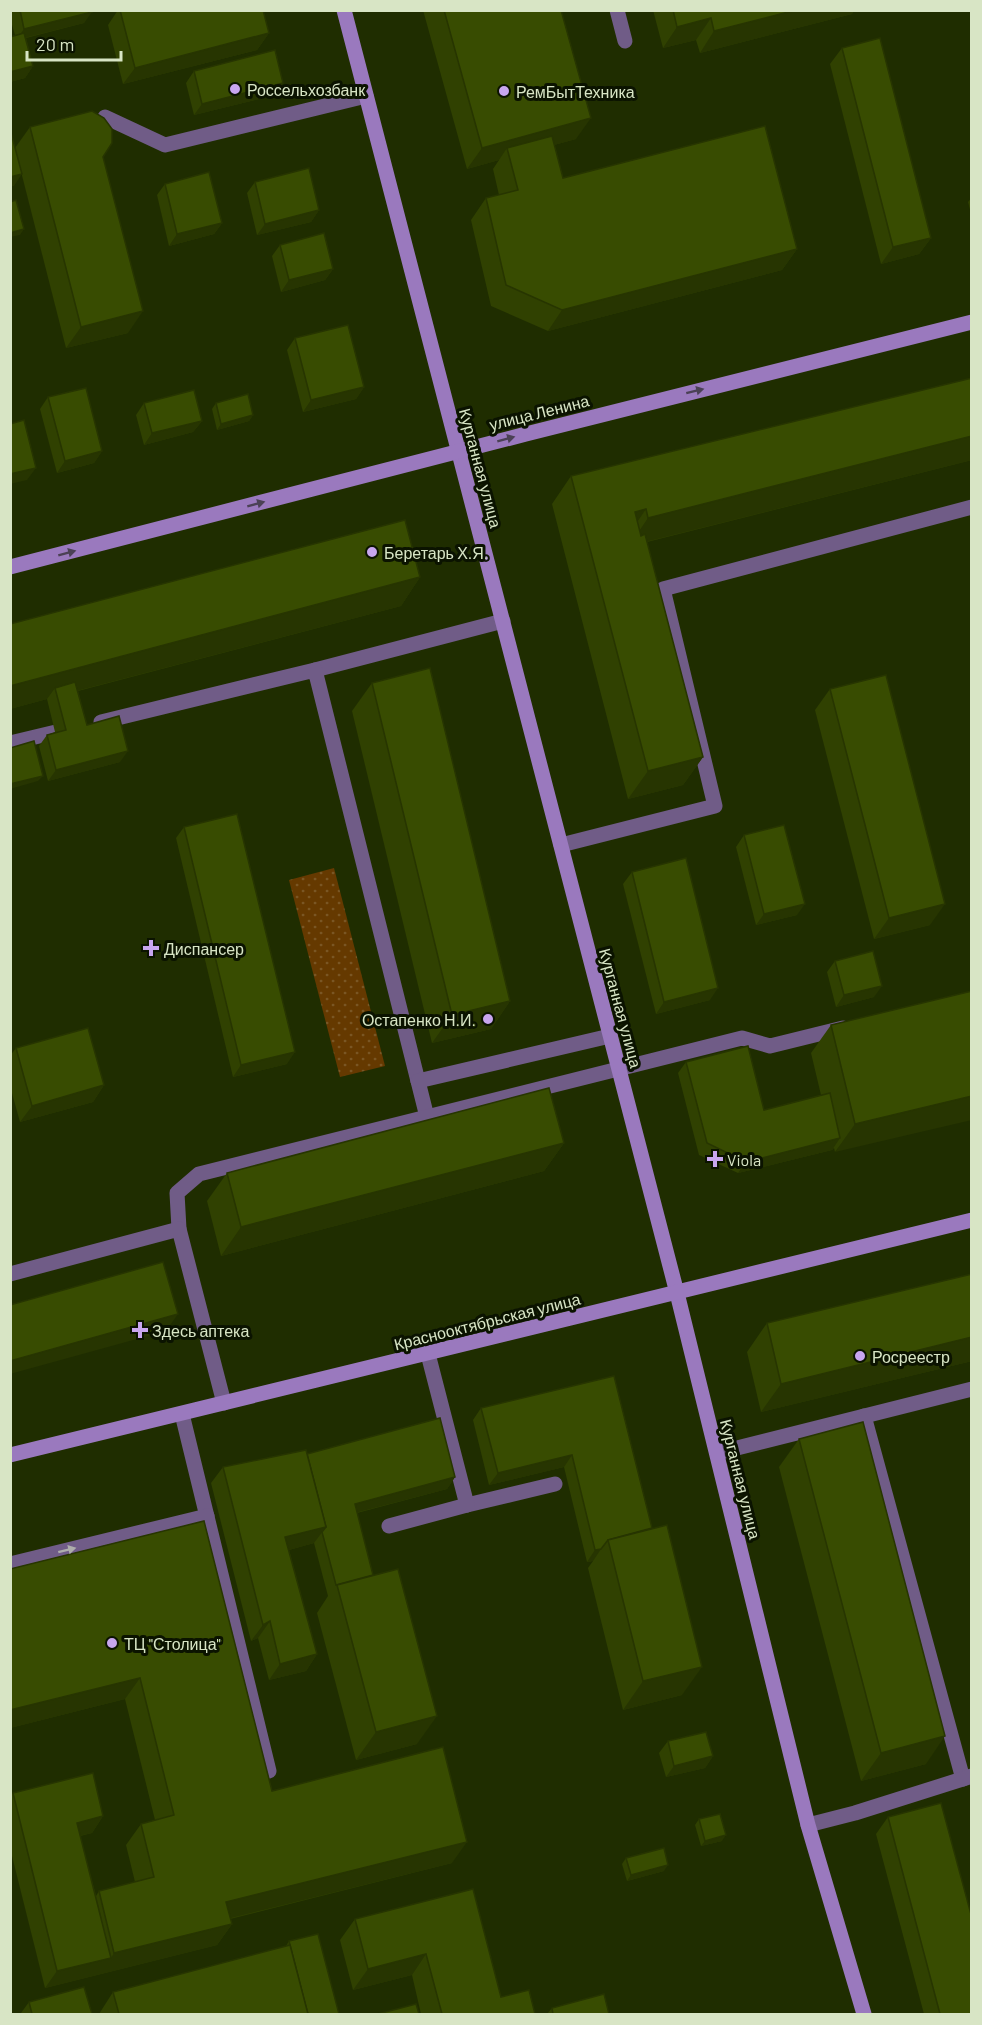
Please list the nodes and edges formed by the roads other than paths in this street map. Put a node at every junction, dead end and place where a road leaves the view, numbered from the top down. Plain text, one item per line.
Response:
1 (344, 10) edge
2 (617, 10) edge
3 (625, 41) dead end
4 (366, 96) junction
5 (105, 117) edge
6 (972, 322) edge
7 (459, 451) junction
8 (972, 507) edge
9 (10, 567) edge
10 (503, 621) junction
11 (315, 670) junction
12 (87, 725) edge
13 (56, 732) edge
14 (10, 743) edge
15 (561, 845) junction
16 (860, 1024) edge
17 (610, 1036) junction
18 (619, 1071) junction
19 (418, 1081) junction
20 (427, 1117) junction
21 (972, 1220) edge
22 (179, 1229) junction
23 (10, 1274) edge
24 (677, 1293) junction
25 (428, 1354) junction
26 (972, 1389) edge
27 (225, 1403) junction
28 (182, 1414) junction
29 (864, 1416) junction
30 (717, 1453) junction
31 (10, 1455) edge
32 (555, 1484) dead end
33 (467, 1505) junction
34 (207, 1516) junction
35 (389, 1526) dead end
36 (10, 1564) edge
37 (269, 1771) edge
38 (967, 1778) edge
39 (808, 1825) junction
40 (864, 2014) edge

1 - 4 street, Курганная улица
2 - 3 lane
4 - 5 lane
4 - 7 street, Курганная улица
7 -> 6 street, улица Ленина
9 -> 7 street, улица Ленина
7 - 10 street, Курганная улица
8 - 15 lane
10 - 11 lane
10 - 15 street, Курганная улица
11 - 12 lane
11 - 19 lane
13 - 14 lane
15 - 17 street, Курганная улица
16 - 18 lane
17 - 18 street, Курганная улица
17 - 19 lane
18 - 20 lane
18 - 24 street, Курганная улица
19 - 20 lane
20 - 22 lane
21 - 24 street, Краснооктябрьская улица
22 - 23 lane
22 - 27 lane
24 - 25 street, Краснооктябрьская улица
24 - 30 street, Курганная улица
25 - 27 street, Краснооктябрьская улица
25 - 33 lane
26 - 29 lane
27 - 28 street, Краснооктябрьская улица
28 - 31 street, Краснооктябрьская улица
28 - 34 lane
29 - 30 lane
29 - 38 lane
30 - 39 street, Курганная улица
32 - 33 lane
33 - 35 lane
36 -> 34 lane
34 - 37 lane
38 - 39 lane
39 - 40 street, Курганная улица

